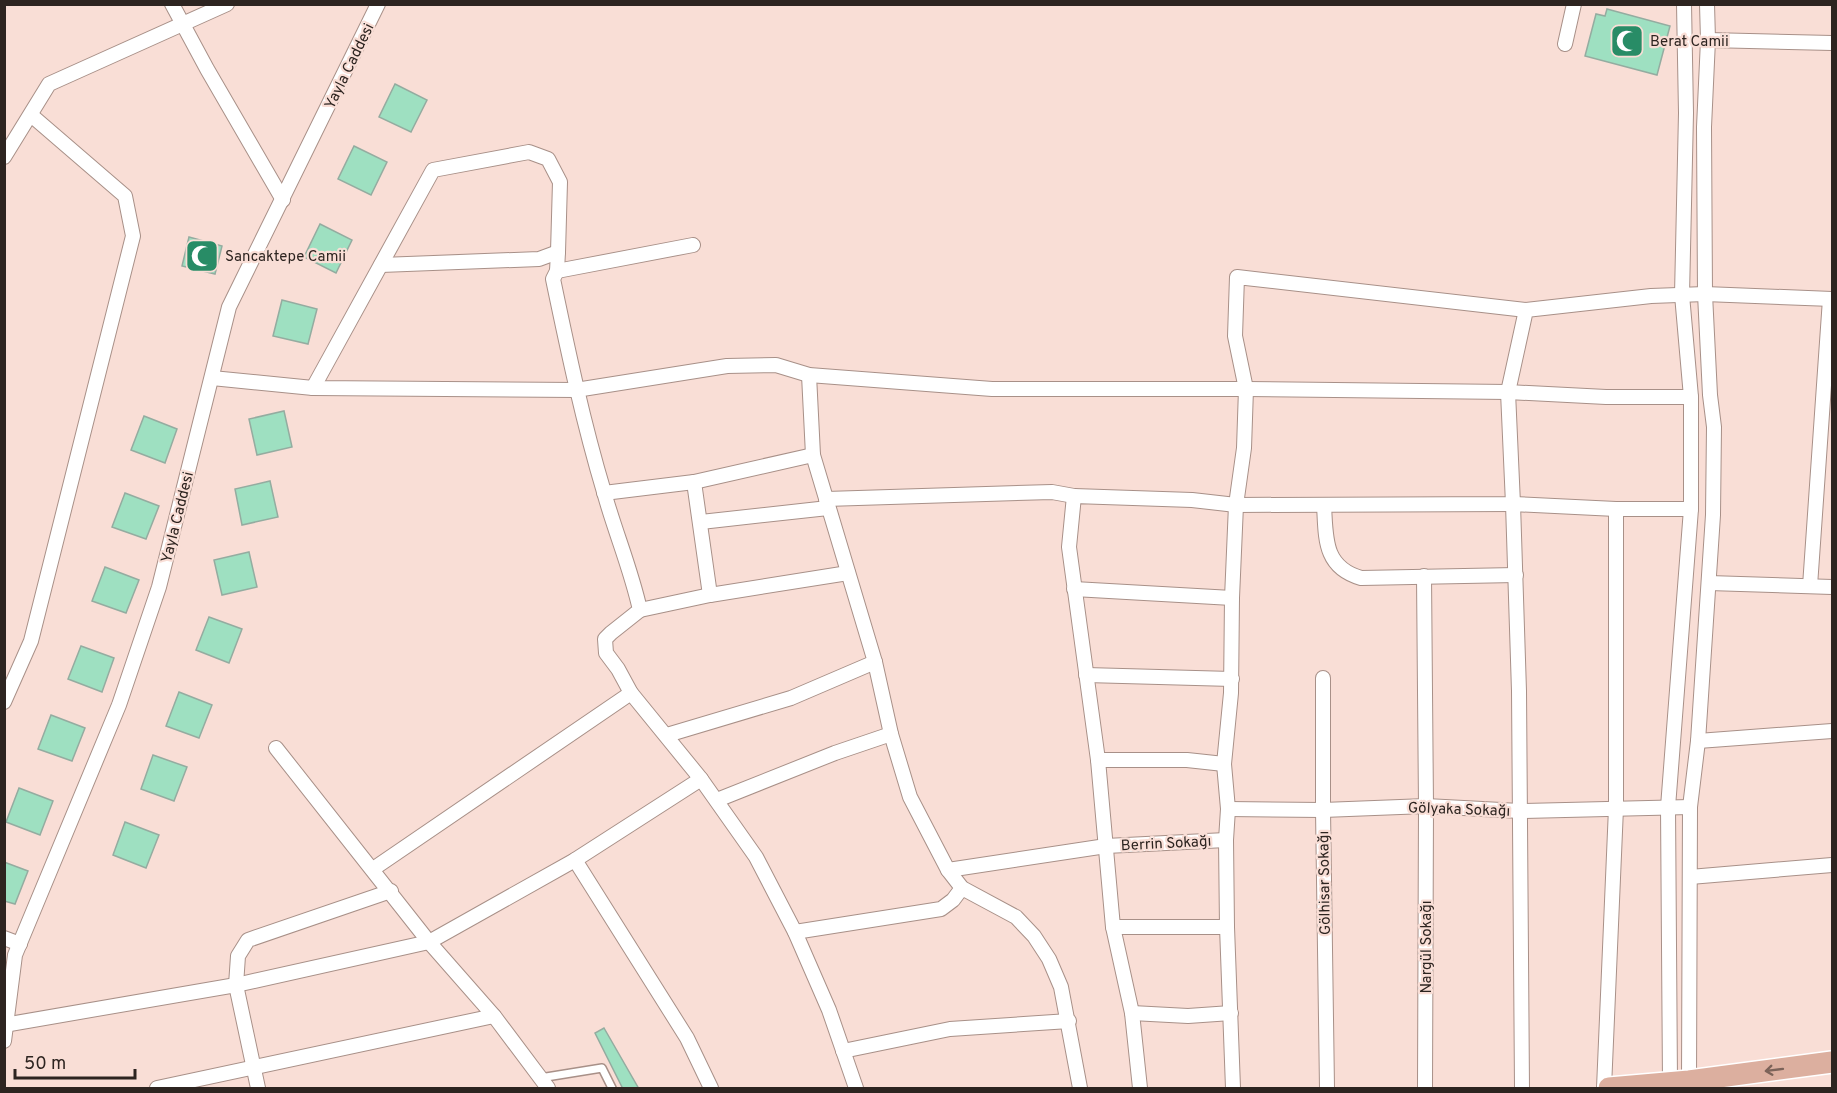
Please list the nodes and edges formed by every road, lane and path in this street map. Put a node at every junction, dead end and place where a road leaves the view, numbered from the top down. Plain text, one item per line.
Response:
1 (172, 4) edge
2 (227, 4) edge
3 (378, 4) edge
4 (1574, 4) edge
5 (1684, 4) edge
6 (1707, 4) edge
7 (183, 24) junction
8 (1708, 40) junction
9 (1833, 43) edge
10 (1565, 44) dead end
11 (31, 115) junction
12 (4, 157) edge
13 (283, 200) junction
14 (693, 245) dead end
15 (558, 252) junction
16 (381, 265) junction
17 (557, 271) junction
18 (1705, 294) junction
19 (1682, 295) junction
20 (1831, 299) edge
21 (1526, 310) junction
22 (809, 375) junction
23 (212, 378) junction
24 (313, 388) junction
25 (1246, 389) junction
26 (576, 390) junction
27 (1508, 392) junction
28 (1691, 397) junction
29 (813, 455) junction
30 (694, 482) junction
31 (604, 493) junction
32 (1074, 496) junction
33 (827, 504) junction
34 (1513, 504) junction
35 (1236, 505) junction
36 (1323, 505) junction
37 (1616, 509) junction
38 (1691, 509) junction
39 (701, 522) junction
40 (848, 573) junction
41 (1516, 575) junction
42 (1424, 576) junction
43 (1709, 584) junction
44 (1810, 586) junction
45 (1833, 586) edge
46 (1074, 589) junction
47 (710, 595) junction
48 (1232, 598) junction
49 (640, 610) junction
50 (875, 662) junction
51 (1086, 675) junction
52 (1323, 678) dead end
53 (1232, 679) junction
54 (631, 693) junction
55 (4, 702) edge
56 (1833, 731) edge
57 (891, 734) junction
58 (667, 735) junction
59 (1698, 741) junction
60 (276, 748) dead end
61 (1098, 760) junction
62 (1224, 764) junction
63 (701, 779) junction
64 (717, 800) junction
65 (1426, 806) junction
66 (1668, 807) junction
67 (1690, 807) junction
68 (1616, 808) junction
69 (1228, 809) junction
70 (1323, 810) junction
71 (1520, 810) junction
72 (1226, 840) junction
73 (1106, 846) junction
74 (575, 860) junction
75 (1833, 865) edge
76 (373, 869) junction
77 (948, 870) junction
78 (1690, 877) junction
79 (962, 888) junction
80 (391, 891) junction
81 (1113, 927) junction
82 (1227, 927) junction
83 (795, 932) junction
84 (4, 938) edge
85 (429, 942) junction
86 (20, 944) junction
87 (236, 985) junction
88 (1132, 1013) junction
89 (1231, 1013) junction
90 (494, 1016) junction
91 (1069, 1021) junction
92 (5, 1025) edge
93 (4, 1041) edge
94 (843, 1051) junction
95 (1833, 1062) edge
96 (254, 1068) junction
97 (1680, 1082) junction
98 (545, 1086) edge
99 (157, 1089) edge
100 (258, 1089) edge
101 (612, 1089) edge
102 (711, 1089) edge
103 (856, 1089) edge
104 (1080, 1089) edge
105 (1140, 1089) edge
106 (1233, 1089) edge
107 (1327, 1089) edge
108 (1425, 1089) edge
109 (1522, 1089) edge
110 (1604, 1089) edge
111 (1609, 1089) edge

1 - 7 street
2 - 7 street
3 - 13 street, Yayla Caddesi
4 - 10 street
5 - 19 street
6 - 8 street
7 - 11 street
7 - 13 street
8 - 9 street
8 - 18 street
11 - 12 street
11 - 55 street
13 - 23 street, Yayla Caddesi
14 - 17 street
15 - 16 street
15 - 16 street
15 - 17 street
16 - 24 street
17 - 26 street
18 - 19 street
18 - 20 street
18 - 43 street
19 - 21 street
19 - 28 street
20 - 44 street
21 - 25 street
21 - 27 street
22 - 25 street
22 - 26 street
22 - 29 street
23 - 24 street
23 - 86 street, Yayla Caddesi
24 - 26 street
25 - 27 street
25 - 35 street
26 - 31 street
27 - 28 street
27 - 34 street
28 - 38 street
29 - 30 street
29 - 33 street
30 - 31 street
30 - 39 street
31 - 49 street
32 - 33 street
32 - 35 street
32 - 46 street
33 - 39 street
33 - 40 street
34 - 36 street
34 - 37 street
34 - 41 street
35 - 36 street
35 - 48 street
36 - 42 street
37 - 38 street
37 - 68 street
38 - 66 street
39 - 47 street
40 - 47 street
40 - 50 street
41 - 42 street
41 - 71 street
42 - 65 street, Nargül Sokağı
43 - 44 street
43 - 59 street
44 - 45 street
46 - 48 street
46 - 51 street
47 - 49 street
48 - 53 street
49 - 54 street
50 - 57 street
50 - 58 street
51 - 53 street
51 - 61 street
52 - 70 street, Gölhisar Sokağı
53 - 62 street
54 - 58 street
54 - 76 street
56 - 59 street
57 - 64 street
57 - 77 street
58 - 63 street
59 - 67 street
60 - 76 street
61 - 62 street
61 - 73 street
62 - 69 street
63 - 64 street
63 - 74 street
64 - 83 street
65 - 70 street, Gölyaka Sokağı
65 - 71 street, Gölyaka Sokağı
65 - 108 street, Nargül Sokağı
66 - 67 street, Gölyaka Sokağı
66 - 68 street, Gölyaka Sokağı
66 - 97 street
67 - 78 street
68 - 71 street, Gölyaka Sokağı
68 - 110 street
69 - 70 street, Gölyaka Sokağı
69 - 72 street
70 - 107 street, Gölhisar Sokağı
71 - 109 street
72 - 73 street, Berrin Sokağı
72 - 82 street
73 - 77 street, Berrin Sokağı
73 - 81 street
74 - 85 street
74 - 102 street
75 - 78 street
76 - 80 street
77 - 79 street
78 - 97 street
79 - 83 street
79 - 91 street
80 - 85 street
80 - 87 street
81 - 82 street
81 - 88 street
82 - 89 street
83 - 94 street
84 - 86 street
85 - 87 street
85 - 90 street
86 - 92 street, Yayla Caddesi
87 - 92 street
87 - 96 street
88 - 89 street
88 - 105 street
89 - 106 street
90 - 96 street
90 - 98 street
91 - 94 street
91 - 104 street
92 - 93 street, Yayla Caddesi
94 - 103 street
95 -> 97 main road
96 - 99 street
96 - 100 street
97 - 111 main road
98 - 101 lane

